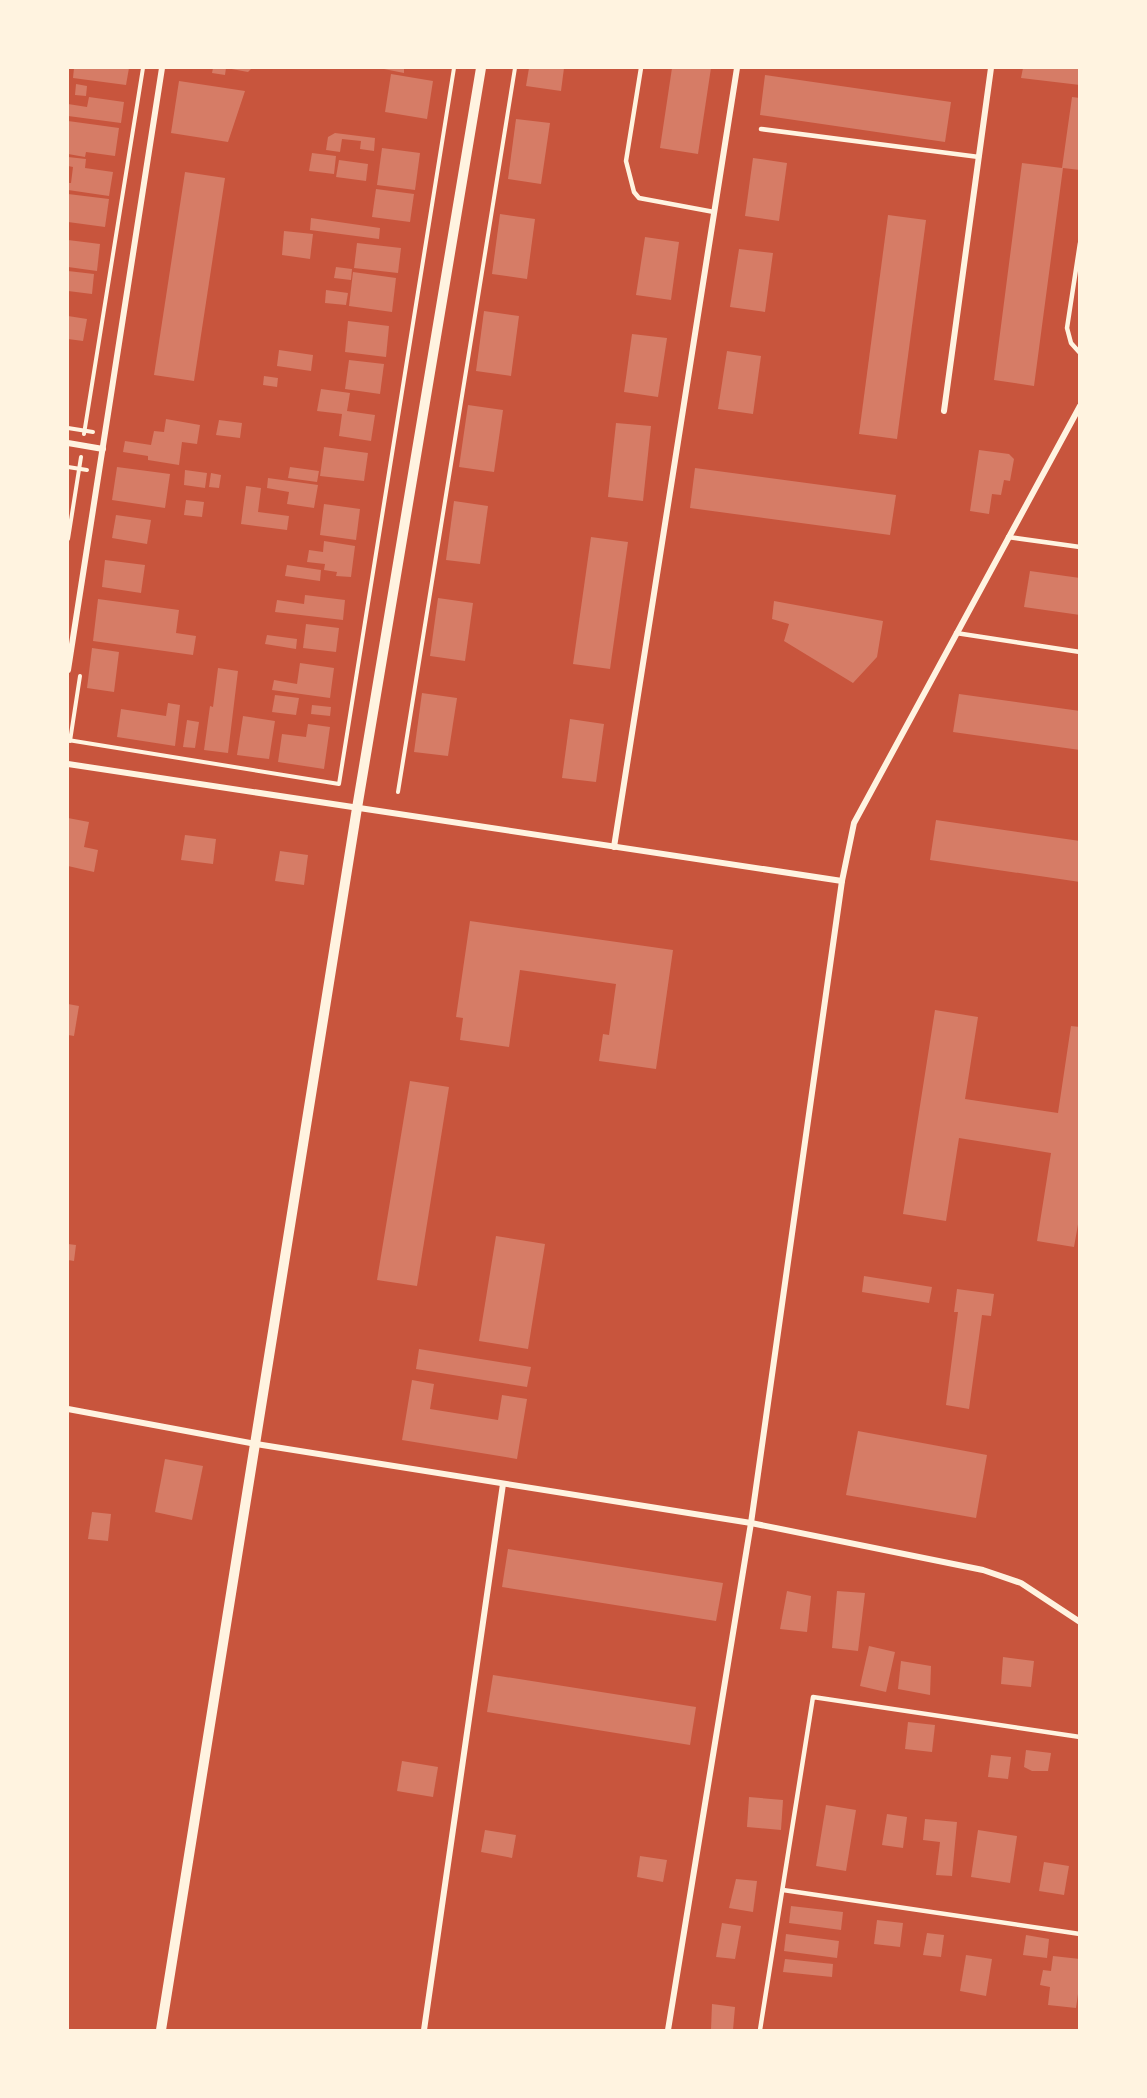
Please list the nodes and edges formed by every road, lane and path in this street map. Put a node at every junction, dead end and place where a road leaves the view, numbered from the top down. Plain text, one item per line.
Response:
1 (143, 68) edge
2 (162, 68) edge
3 (454, 68) edge
4 (481, 68) edge
5 (515, 68) edge
6 (641, 68) edge
7 (737, 68) edge
8 (991, 68) edge
9 (761, 129) dead end
10 (979, 157) junction
11 (714, 212) junction
12 (1080, 243) edge
13 (1080, 353) edge
14 (1079, 410) edge
15 (944, 411) dead end
16 (68, 443) edge
17 (82, 446) junction
18 (103, 449) junction
19 (1008, 537) junction
20 (68, 539) edge
21 (1080, 548) edge
22 (956, 633) junction
23 (1080, 652) edge
24 (68, 670) edge
25 (68, 740) edge
26 (68, 764) edge
27 (398, 792) dead end
28 (357, 808) junction
29 (614, 847) junction
30 (842, 881) junction
31 (68, 1409) edge
32 (256, 1444) junction
33 (504, 1484) junction
34 (752, 1523) junction
35 (1080, 1622) edge
36 (1080, 1737) edge
37 (783, 1890) junction
38 (1080, 1934) edge
39 (161, 2031) edge
40 (424, 2031) edge
41 (668, 2031) edge
42 (760, 2031) edge

1 - 17 path
2 - 18 street
3 - 25 path
4 - 28 street
5 - 27 path
6 - 11 lane
7 - 11 street
8 - 10 street
9 - 10 lane
10 - 15 street
11 - 29 street
12 - 13 lane
14 - 19 street
16 - 17 street
17 - 18 street
17 - 20 path
18 - 24 street
19 - 21 lane
19 - 22 street
22 - 23 lane
22 - 30 street
26 - 28 street
28 - 29 street
28 - 32 street
29 - 30 street
30 - 34 street
31 - 32 street
32 - 33 street
32 - 39 street
33 - 34 street
33 - 40 street
34 - 35 street
34 - 41 street
36 - 37 lane
37 - 38 lane
37 - 42 lane

